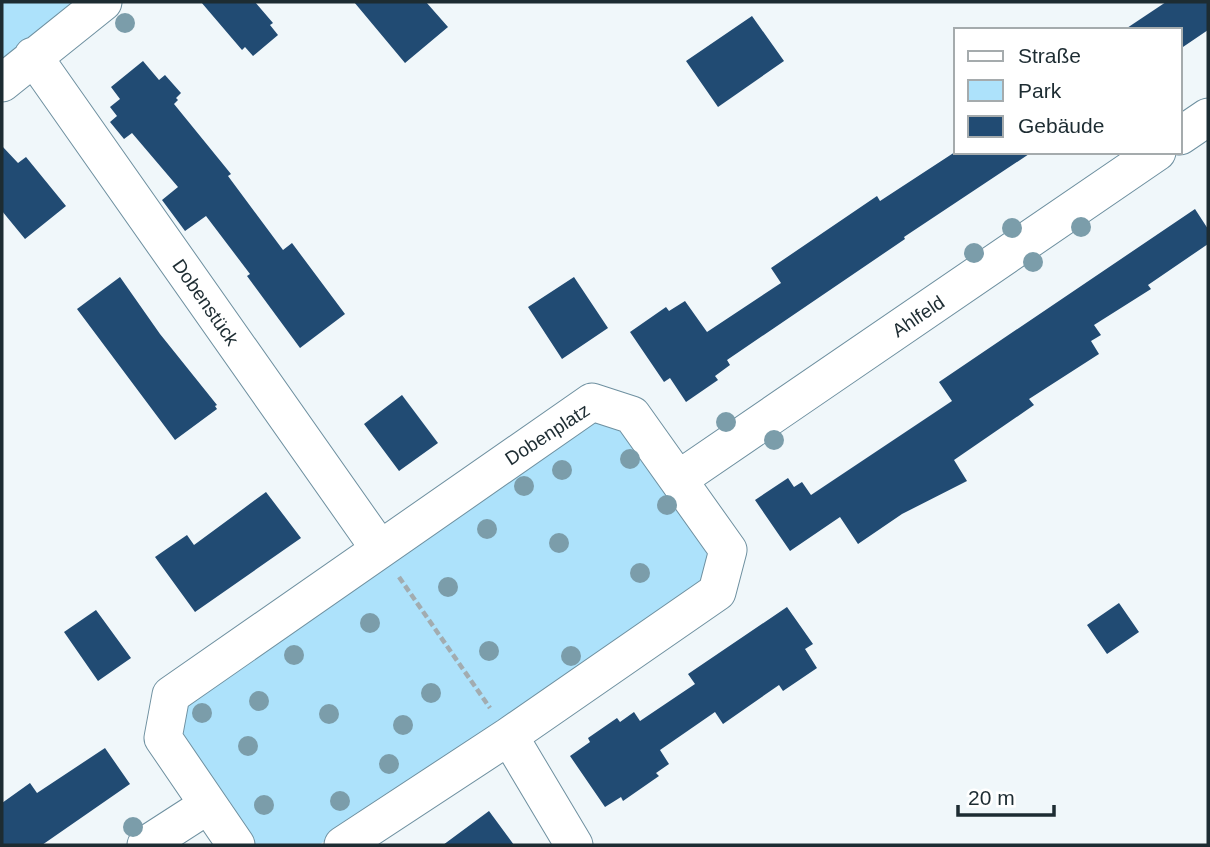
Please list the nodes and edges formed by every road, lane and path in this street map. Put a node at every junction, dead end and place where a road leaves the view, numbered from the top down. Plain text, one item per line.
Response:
1 (103, 2) edge
2 (33, 56) junction
3 (2, 83) edge
4 (1208, 117) edge
5 (1182, 135) edge
6 (1154, 154) edge
7 (679, 479) junction
8 (379, 548) junction
9 (509, 736) junction
10 (208, 805) junction
11 (145, 845) edge
12 (236, 845) edge
13 (343, 845) edge
14 (575, 845) edge

1 - 2 street
2 - 3 street
2 - 8 street, Dobenstück
4 - 5 street
6 - 7 street, Ahlfeld
7 - 8 street, Dobenplatz
7 - 9 street, Dobenplatz
8 - 9 path
8 - 10 street, Dobenplatz
9 - 13 street, Dobenplatz
9 - 14 street
10 - 11 street
10 - 12 street, Dobenplatz

